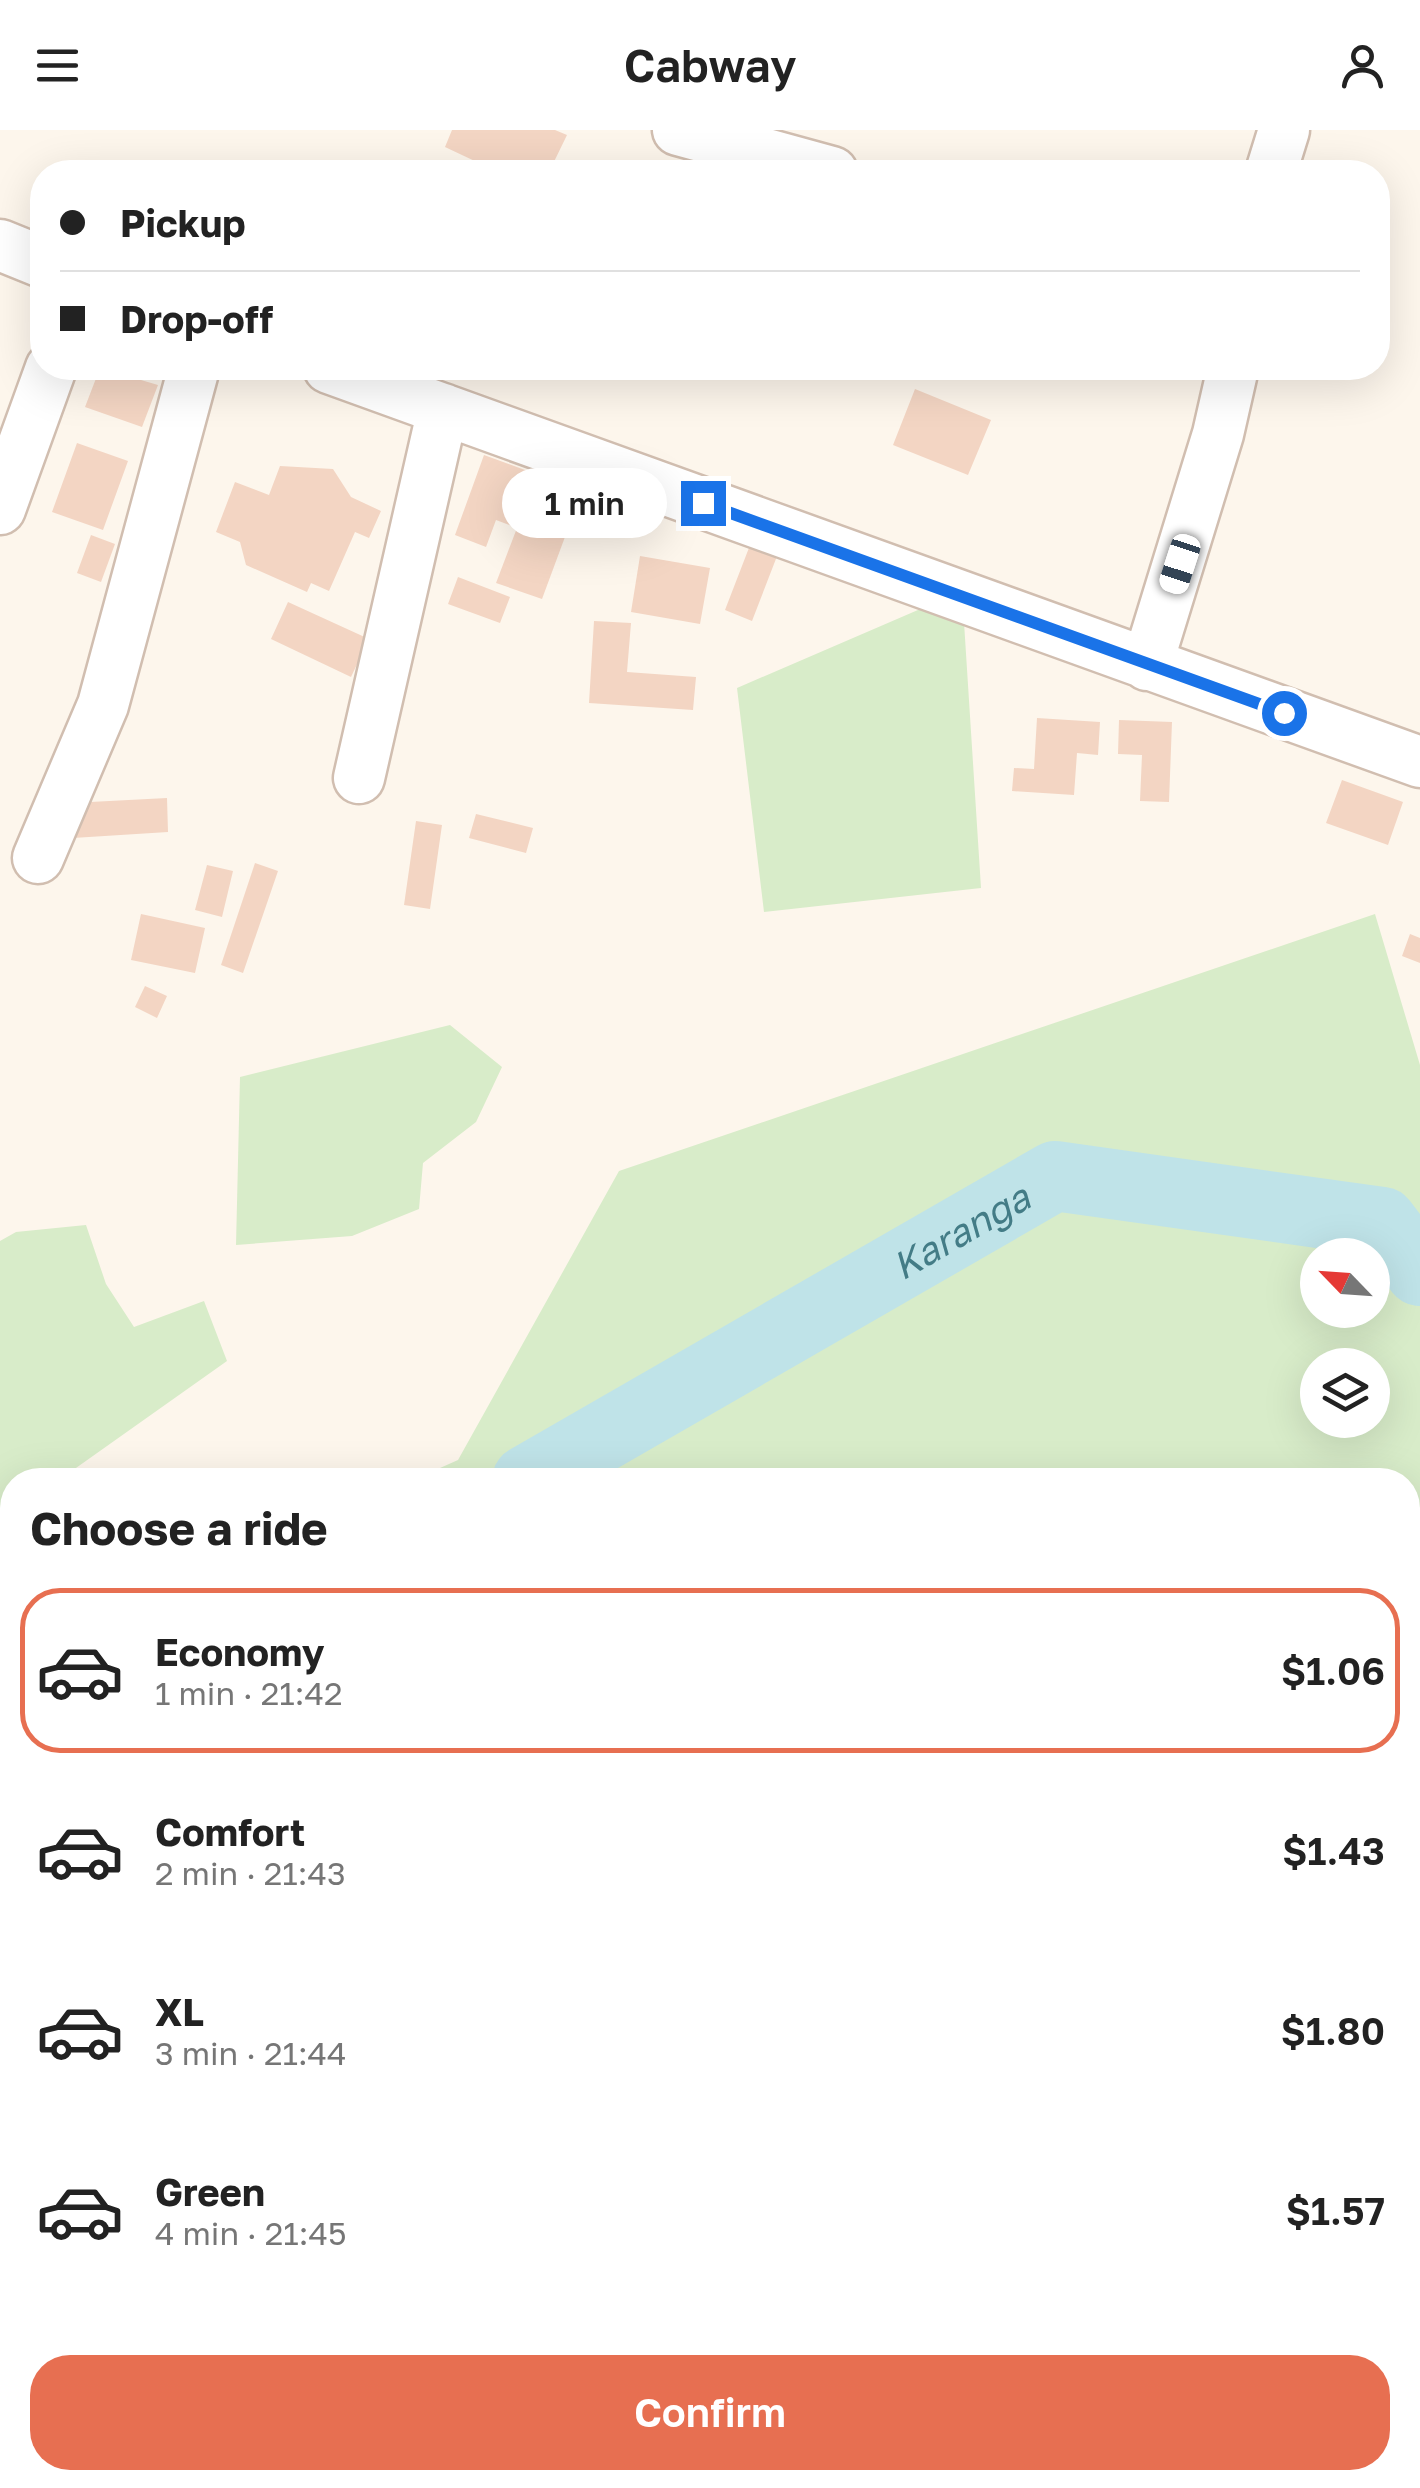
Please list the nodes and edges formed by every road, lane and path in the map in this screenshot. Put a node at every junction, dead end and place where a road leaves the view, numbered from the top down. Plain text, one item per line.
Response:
1 (678, 130) edge
2 (1284, 130) edge
3 (788, 160) edge
4 (1275, 160) edge
5 (0, 244) edge
6 (30, 257) edge
7 (48, 380) edge
8 (191, 380) edge
9 (362, 380) edge
10 (1230, 380) edge
11 (443, 409) junction
12 (0, 509) edge
13 (1147, 665) junction
14 (1420, 762) edge
15 (360, 778) dead end
16 (38, 858) dead end

1 - 3 street
2 - 4 street
5 - 6 street
7 - 12 street
8 - 16 street
9 - 11 street
10 - 13 street
11 - 13 street
11 - 15 street
13 - 14 street

